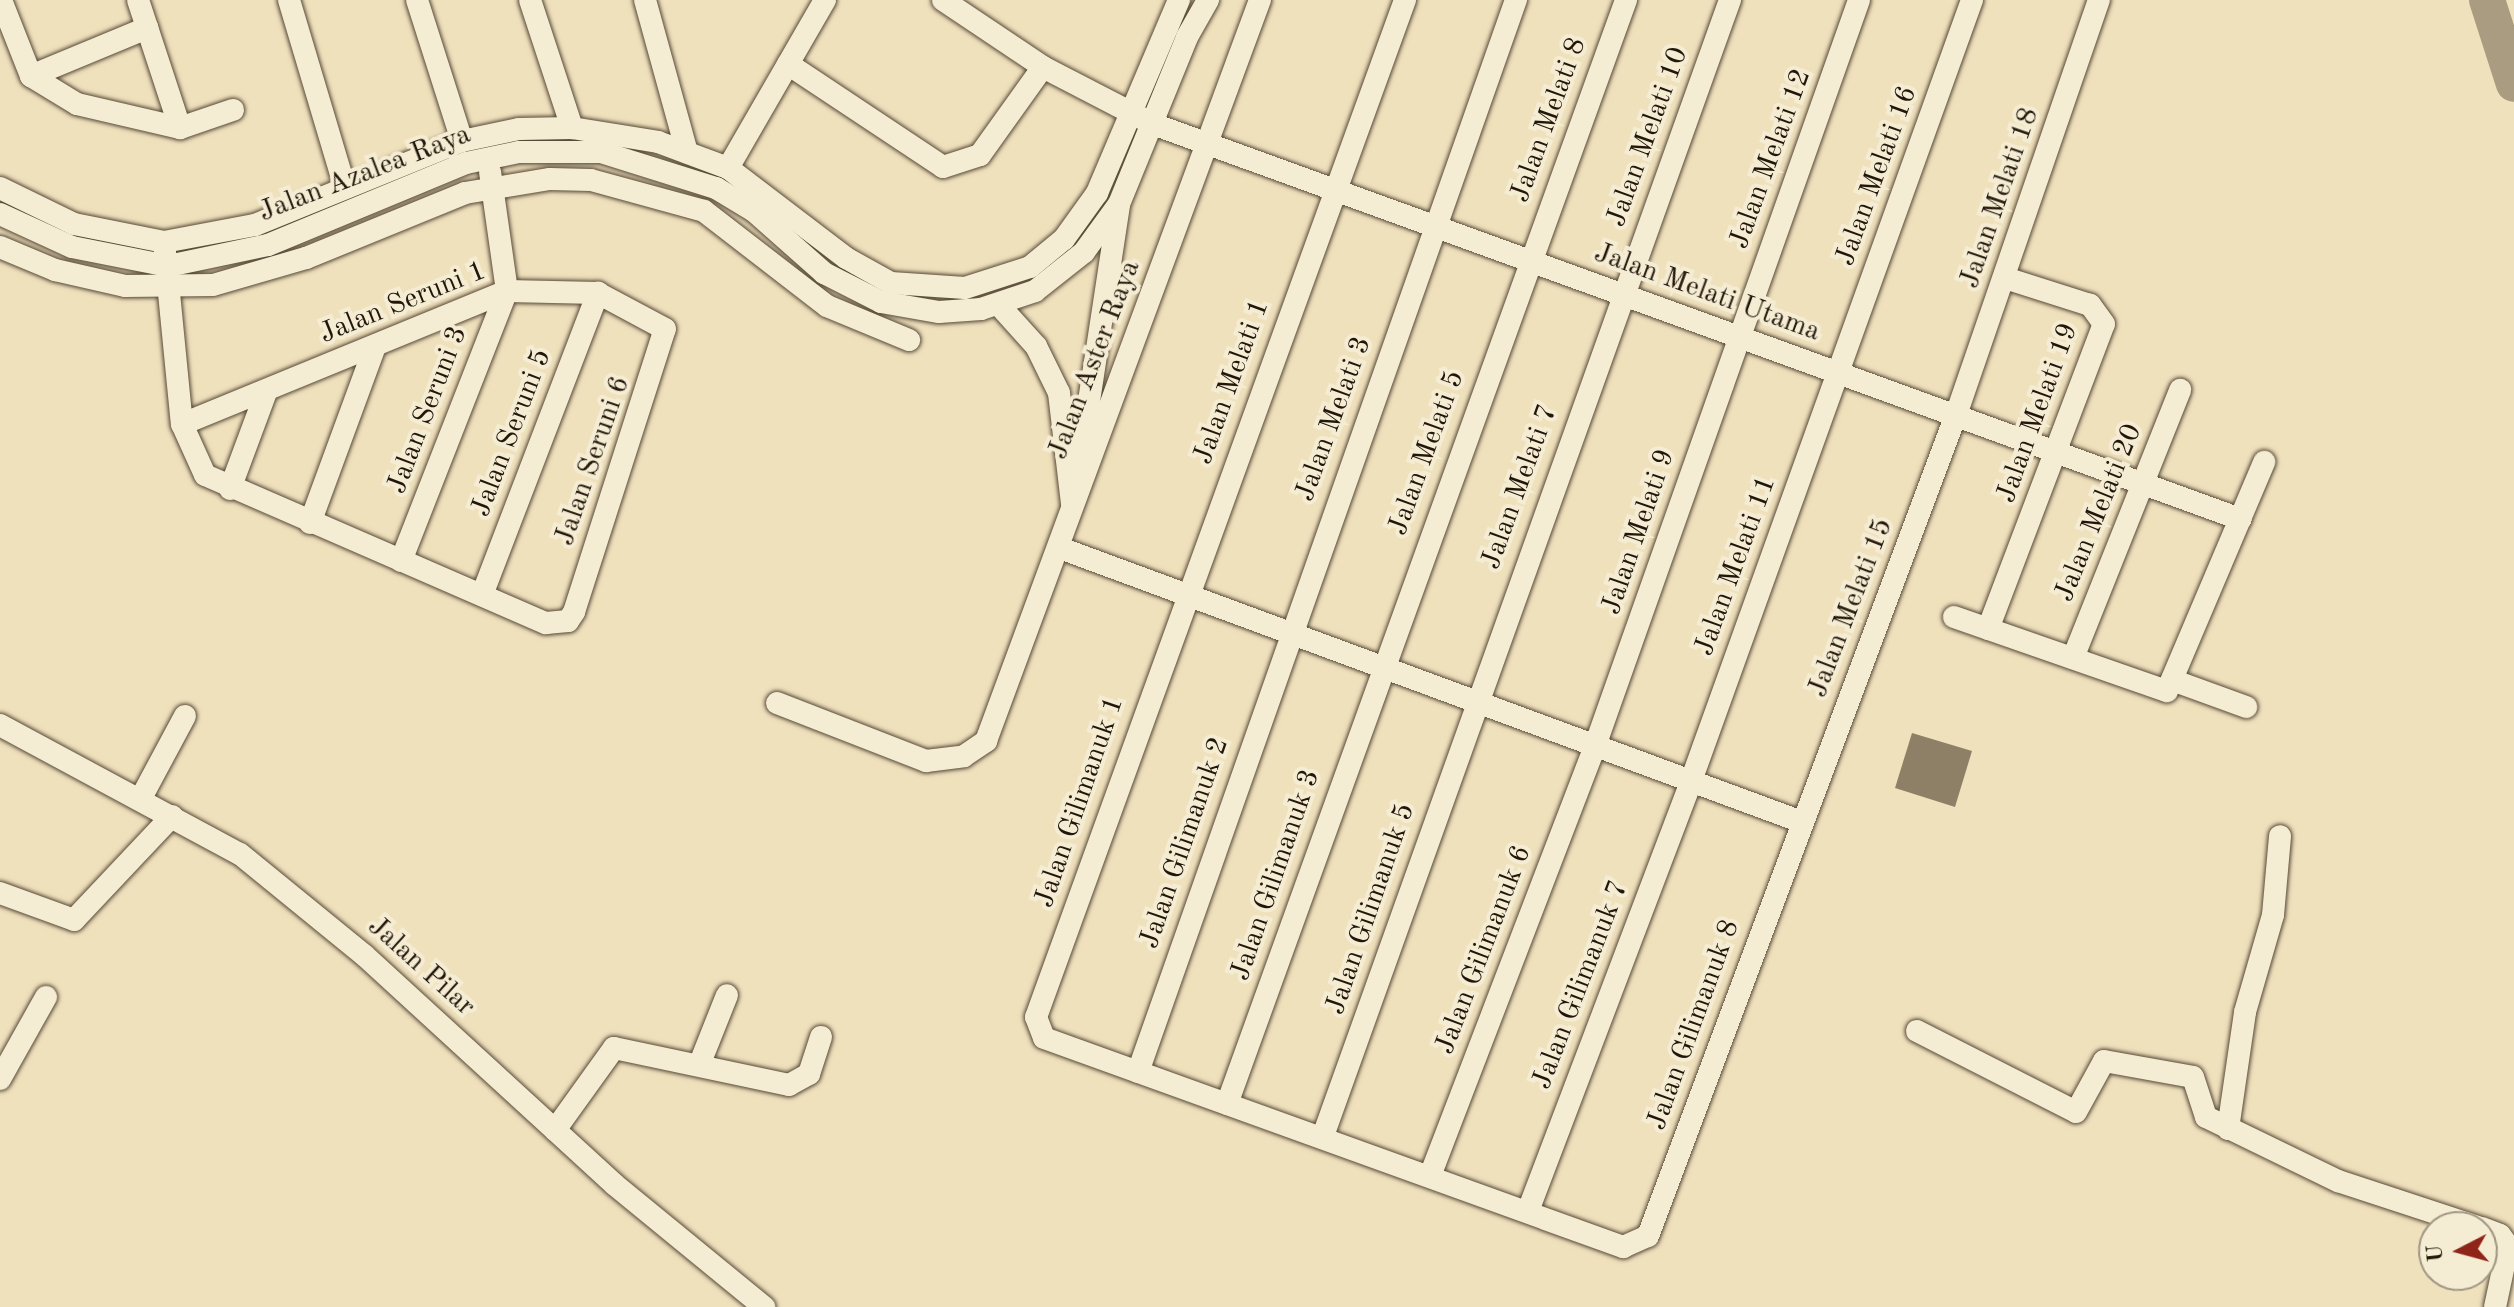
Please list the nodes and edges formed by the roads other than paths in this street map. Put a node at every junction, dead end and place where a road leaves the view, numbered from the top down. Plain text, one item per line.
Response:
1 (1, 0) edge
2 (138, 0) edge
3 (289, 0) edge
4 (417, 0) edge
5 (530, 0) edge
6 (825, 0) edge
7 (943, 0) edge
8 (1179, 0) edge
9 (1208, 0) edge
10 (1260, 0) edge
11 (1405, 0) edge
12 (1516, 0) edge
13 (1626, 0) edge
14 (1730, 0) edge
15 (1859, 0) edge
16 (1972, 0) edge
17 (2099, 0) edge
18 (646, 1) edge
19 (147, 28) junction
20 (788, 64) junction
21 (1043, 67) junction
22 (31, 76) junction
23 (233, 110) dead end
24 (1130, 110) junction
25 (1153, 124) junction
26 (180, 128) junction
27 (572, 128) junction
28 (462, 141) junction
29 (1208, 144) junction
30 (687, 152) junction
31 (488, 158) junction
32 (728, 168) junction
33 (492, 186) junction
34 (0, 188) edge
35 (345, 188) junction
36 (716, 188) junction
37 (1334, 189) junction
38 (1119, 204) junction
39 (704, 211) junction
40 (0, 214) edge
41 (1434, 226) junction
42 (164, 242) junction
43 (0, 247) edge
44 (1529, 260) junction
45 (169, 277) junction
46 (2005, 278) junction
47 (507, 291) junction
48 (598, 293) junction
49 (1622, 294) junction
50 (998, 304) junction
51 (900, 308) junction
52 (658, 321) joint
53 (1739, 338) junction
54 (375, 346) junction
55 (1839, 372) junction
56 (2180, 390) dead end
57 (266, 392) junction
58 (1956, 415) junction
59 (182, 424) junction
60 (2056, 453) junction
61 (2264, 462) dead end
62 (2143, 483) junction
63 (230, 489) junction
64 (1072, 505) junction
65 (2240, 519) junction
66 (310, 523) junction
67 (1060, 548) junction
68 (401, 561) junction
69 (1185, 594) junction
70 (482, 595) junction
71 (1954, 617) dead end
72 (1988, 629) junction
73 (1289, 633) junction
74 (2073, 658) junction
75 (1382, 666) junction
76 (2170, 686) junction
77 (1475, 701) junction
78 (777, 703) dead end
79 (2246, 707) dead end
80 (185, 716) dead end
81 (0, 725) edge
82 (1595, 746) junction
83 (1691, 781) junction
84 (141, 798) junction
85 (172, 816) junction
86 (1802, 822) junction
87 (2280, 836) dead end
88 (0, 893) edge
89 (727, 995) dead end
90 (46, 997) dead end
91 (1917, 1031) dead end
92 (821, 1037) dead end
93 (700, 1063) junction
94 (1138, 1072) junction
95 (0, 1079) edge
96 (1227, 1104) junction
97 (2228, 1129) junction
98 (555, 1130) junction
99 (1323, 1136) junction
100 (1430, 1176) junction
101 (1528, 1211) junction
102 (2429, 1211) edge
103 (2498, 1240) edge
104 (764, 1307) edge
105 (2495, 1307) edge

1 - 22 street
2 - 19 street
3 - 35 street
4 - 28 street
5 - 27 street
6 - 20 street
7 - 21 street, Jalan Melati Utama
8 - 24 street
9 - 25 street
10 - 29 street, Jalan Aster Raya
11 - 37 street, Jalan Melati 1
12 - 41 street, Jalan Melati 3
13 - 44 street, Jalan Melati 8
14 - 49 street, Jalan Melati 10
15 - 53 street, Jalan Melati 12
16 - 55 street, Jalan Melati 16
17 - 46 street, Jalan Melati 18
18 - 30 street
19 - 22 street
19 - 26 street
20 - 21 street
20 - 32 street
21 - 24 street, Jalan Melati Utama
22 - 26 street
23 - 26 street
24 - 25 street, Jalan Melati Utama
24 - 32 street, Jalan Azalea Raya
25 - 29 street, Jalan Melati Utama
25 - 38 street, Jalan Azalea Raya
27 - 28 street, Jalan Azalea Raya
27 - 30 street, Jalan Azalea Raya
28 - 35 street, Jalan Azalea Raya
29 - 37 street, Jalan Melati Utama
29 - 64 street, Jalan Aster Raya
30 - 32 street, Jalan Azalea Raya
31 - 33 street, Jalan Seruni 3
31 - 36 street, Jalan Azalea Raya
31 - 45 street, Jalan Azalea Raya
33 - 39 street
33 - 45 street
33 - 47 street, Jalan Seruni 3
34 - 42 street, Jalan Azalea Raya
35 - 42 street, Jalan Azalea Raya
36 - 39 street
36 - 51 street, Jalan Azalea Raya
37 - 41 street, Jalan Melati Utama
37 - 69 street, Jalan Melati 1
38 - 50 street, Jalan Azalea Raya
38 - 64 street
39 - 51 street
40 - 45 street, Jalan Azalea Raya
41 - 44 street, Jalan Melati Utama
41 - 73 street, Jalan Melati 3
42 - 45 street
43 - 45 street
44 - 49 street, Jalan Melati Utama
44 - 75 street, Jalan Melati 5
45 - 59 street
46 - 58 street, Jalan Melati 18
46 - 60 street, Jalan Melati 19
47 - 48 street, Jalan Seruni 1
47 - 54 street, Jalan Seruni 1
47 - 68 street, Jalan Seruni 3
48 - 52 street, Jalan Seruni 1
48 - 70 street, Jalan Seruni 5
49 - 53 street, Jalan Melati Utama
49 - 77 street, Jalan Melati 7
50 - 51 street, Jalan Azalea Raya
50 - 64 street
52 - 70 street, Jalan Seruni 6
53 - 55 street, Jalan Melati Utama
53 - 82 street, Jalan Melati 9
54 - 57 street, Jalan Seruni 1
54 - 66 street
55 - 58 street, Jalan Melati Utama
55 - 83 street, Jalan Melati 11
56 - 62 street, Jalan Melati 20
57 - 59 street, Jalan Seruni 1
57 - 63 street
58 - 60 street, Jalan Melati Utama
58 - 86 street, Jalan Melati 15
59 - 63 street
60 - 62 street, Jalan Melati Utama
60 - 72 street, Jalan Melati 19
61 - 65 street
62 - 65 street, Jalan Melati Utama
62 - 74 street, Jalan Melati 20
63 - 66 street
64 - 67 street, Jalan Aster Raya
65 - 76 street
66 - 68 street
67 - 69 street
67 - 78 street, Jalan Aster Raya
68 - 70 street
69 - 73 street
69 - 94 street, Jalan Gilimanuk 1
71 - 72 street
72 - 74 street
73 - 75 street
73 - 94 street, Jalan Gilimanuk 2
74 - 76 street
75 - 77 street
75 - 96 street, Jalan Gilimanuk 3
76 - 79 street
77 - 82 street
77 - 99 street, Jalan Gilimanuk 5
80 - 84 street
81 - 84 street, Jalan Pilar
82 - 83 street
82 - 100 street, Jalan Gilimanuk 6
83 - 86 street
83 - 101 street, Jalan Gilimanuk 7
84 - 85 street, Jalan Pilar
85 - 88 street
85 - 98 street, Jalan Pilar
86 - 101 street, Jalan Gilimanuk 8
87 - 97 street
89 - 93 street
90 - 95 street
91 - 97 street
92 - 93 street
93 - 98 street
94 - 96 street
96 - 99 street
97 - 102 street
98 - 104 street, Jalan Pilar
99 - 100 street
100 - 101 street
103 - 105 street

